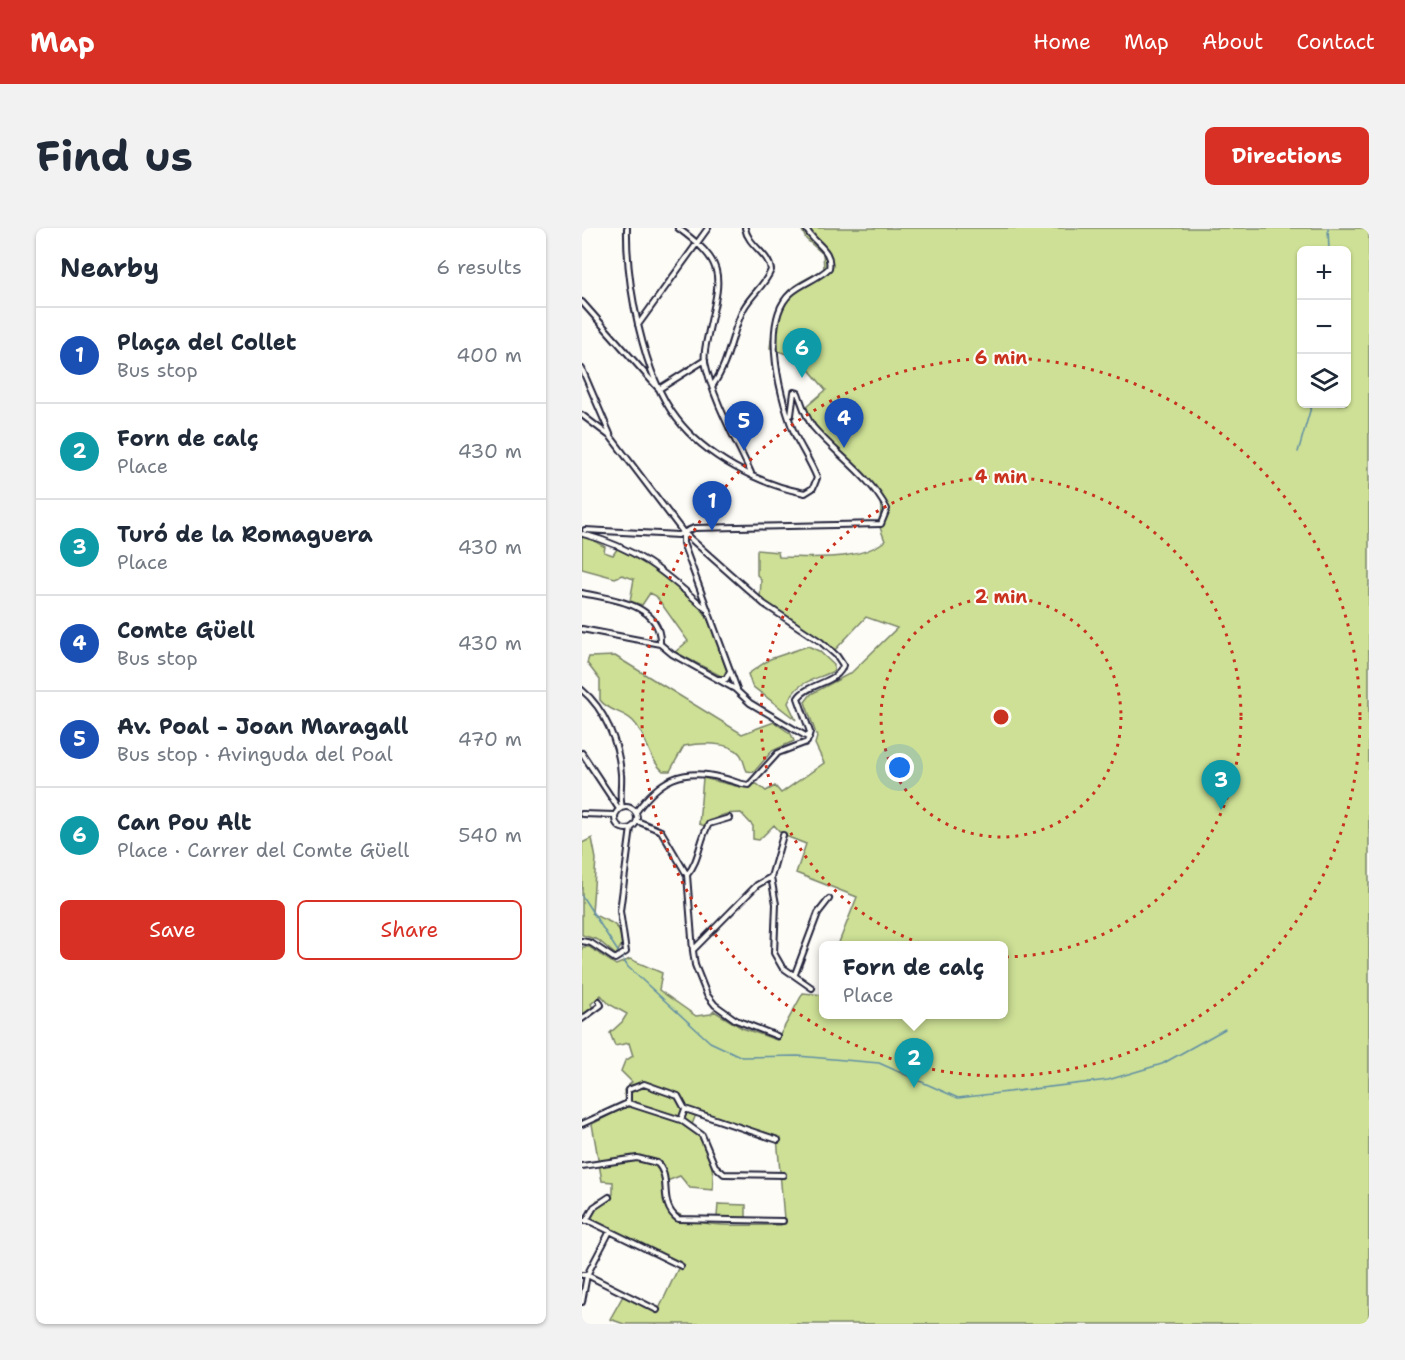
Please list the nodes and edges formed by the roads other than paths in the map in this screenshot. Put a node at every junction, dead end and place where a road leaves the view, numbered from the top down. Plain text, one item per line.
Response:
1 (627, 228) edge
2 (678, 228) edge
3 (708, 228) edge
4 (746, 228) edge
5 (806, 228) edge
6 (698, 242) junction
7 (582, 302) edge
8 (638, 326) junction
9 (705, 360) junction
10 (582, 369) edge
11 (713, 386) junction
12 (658, 389) junction
13 (582, 415) edge
14 (791, 422) junction
15 (611, 437) junction
16 (751, 474) junction
17 (583, 532) edge
18 (683, 532) junction
19 (582, 593) edge
20 (702, 596) junction
21 (697, 602) junction
22 (707, 610) junction
23 (582, 629) edge
24 (657, 631) junction
25 (654, 642) junction
26 (660, 644) junction
27 (730, 670) junction
28 (717, 679) junction
29 (582, 690) edge
30 (737, 690) junction
31 (810, 738) junction
32 (582, 756) edge
33 (620, 808) junction
34 (636, 812) junction
35 (582, 814) edge
36 (615, 815) junction
37 (729, 818) dead end
38 (637, 821) junction
39 (631, 828) junction
40 (783, 835) dead end
41 (687, 875) junction
42 (771, 876) junction
43 (829, 899) dead end
44 (582, 941) edge
45 (693, 951) junction
46 (795, 974) junction
47 (812, 988) dead end
48 (599, 1001) dead end
49 (582, 1019) edge
50 (777, 1036) dead end
51 (628, 1104) junction
52 (685, 1109) junction
53 (681, 1120) junction
54 (582, 1124) edge
55 (778, 1140) dead end
56 (582, 1166) edge
57 (783, 1175) dead end
58 (609, 1197) dead end
59 (584, 1221) edge
60 (783, 1221) dead end
61 (610, 1231) junction
62 (681, 1266) dead end
63 (584, 1276) edge
64 (582, 1302) edge
65 (657, 1310) dead end

1 - 8 street
2 - 6 street
3 - 6 street
4 - 11 street
5 - 14 street
6 - 8 street
6 - 9 street
7 - 12 street
8 - 12 street
9 - 11 street
9 - 12 street
10 - 15 street
11 - 16 street
12 - 16 street
13 - 15 street
14 - 16 street
14 - 18 street
15 - 18 street
17 - 18 street
17 - 21 street
18 - 20 street
18 - 31 street
19 - 24 street
20 - 21 street
20 - 22 street
21 - 22 street
22 - 27 street
23 - 25 street
24 - 25 street
24 - 26 street
25 - 26 street
26 - 28 street
27 - 28 street
27 - 30 street
28 - 30 street
29 - 33 street
30 - 31 street
31 - 34 street
32 - 33 street
33 - 34 street
33 - 36 street
34 - 38 street
35 - 36 street
36 - 39 street
37 - 41 street
38 - 39 street
38 - 41 street
39 - 44 street
40 - 42 street
41 - 45 street
42 - 45 street
42 - 46 street
43 - 46 street
45 - 50 street
46 - 47 street
48 - 49 street
51 - 52 street
51 - 53 street
51 - 54 street
52 - 53 street
52 - 55 street
53 - 57 street
56 - 60 street
58 - 59 street
59 - 61 street
61 - 62 street
61 - 63 street
63 - 64 street
63 - 65 street

